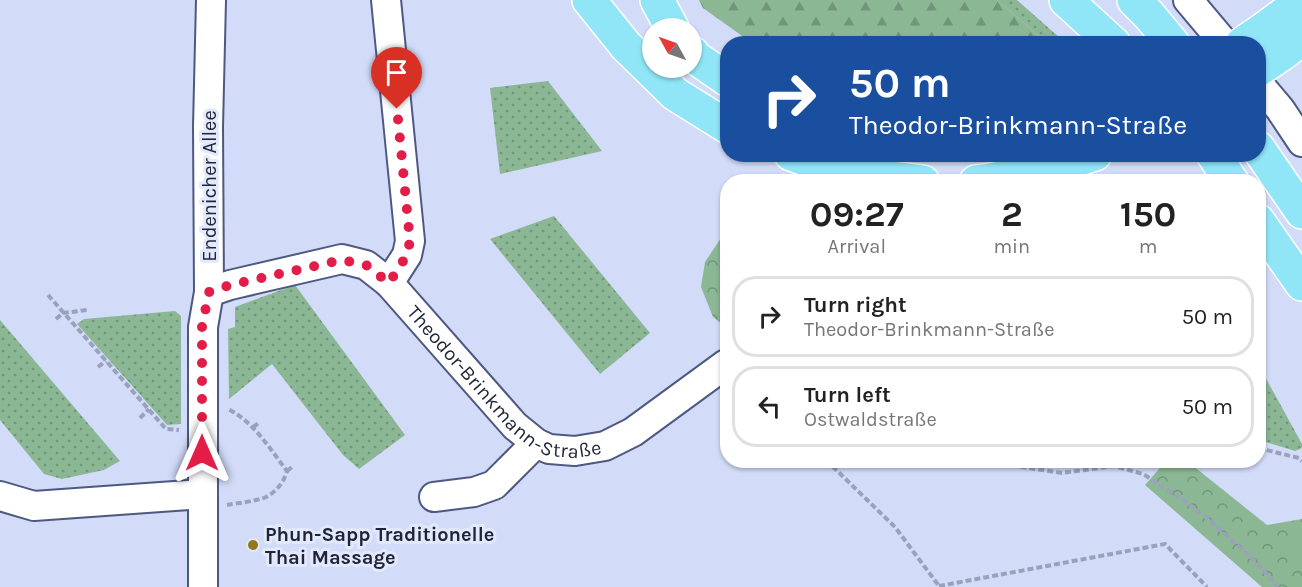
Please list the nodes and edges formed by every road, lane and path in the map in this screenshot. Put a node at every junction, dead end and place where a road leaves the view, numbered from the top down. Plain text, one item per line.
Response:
1 (211, 0) edge
2 (386, 0) edge
3 (589, 0) edge
4 (657, 0) edge
5 (1066, 0) edge
6 (1188, 0) edge
7 (1302, 1) edge
8 (1141, 8) edge
9 (667, 18) edge
10 (1105, 36) edge
11 (1166, 36) edge
12 (1218, 36) edge
13 (1254, 36) edge
14 (1302, 38) edge
15 (702, 62) edge
16 (1266, 65) edge
17 (720, 75) edge
18 (1266, 92) edge
19 (720, 122) edge
20 (1302, 142) edge
21 (1266, 160) edge
22 (814, 162) edge
23 (1070, 162) edge
24 (865, 174) edge
25 (1023, 174) edge
26 (1302, 212) edge
27 (1266, 232) edge
28 (389, 283) junction
29 (1302, 284) edge
30 (209, 292) junction
31 (48, 295) dead end
32 (87, 310) dead end
33 (63, 313) junction
34 (56, 319) dead end
35 (106, 361) junction
36 (98, 367) dead end
37 (720, 368) edge
38 (149, 409) junction
39 (140, 418) dead end
40 (259, 423) dead end
41 (202, 432) junction
42 (536, 443) junction
43 (1266, 450) edge
44 (1302, 461) edge
45 (292, 467) dead end
46 (834, 468) edge
47 (1029, 468) edge
48 (1099, 468) edge
49 (1121, 468) edge
50 (287, 471) junction
51 (0, 496) edge
52 (434, 497) dead end
53 (203, 500) junction
54 (939, 586) edge
55 (203, 587) edge
56 (1207, 587) edge
57 (1278, 587) edge

1 - 30 street, Endenicher Allee
2 - 28 street
3 - 19 highway
4 - 9 highway
5 - 10 highway
6 - 12 street
7 - 13 highway
8 - 11 highway
14 - 16 highway
15 - 17 highway
18 - 20 street
21 - 26 highway
22 - 24 highway
23 - 25 highway
27 - 29 highway
28 - 30 street, Theodor-Brinkmann-Straße
28 - 42 street, Theodor-Brinkmann-Straße
30 - 41 street, Endenicher Allee
31 - 33 path
32 - 33 path
33 - 34 path
33 - 35 path
35 - 36 path
35 - 38 path
37 - 42 street, Theodor-Brinkmann-Straße
38 - 39 path
38 - 41 path
40 - 50 path
41 - 53 street, Endenicher Allee
42 - 52 street
43 - 44 path
45 - 50 path
46 - 54 path
47 - 48 path
49 - 57 path
50 - 53 path
51 - 53 street
53 - 55 street, Endenicher Allee
54 - 56 path

